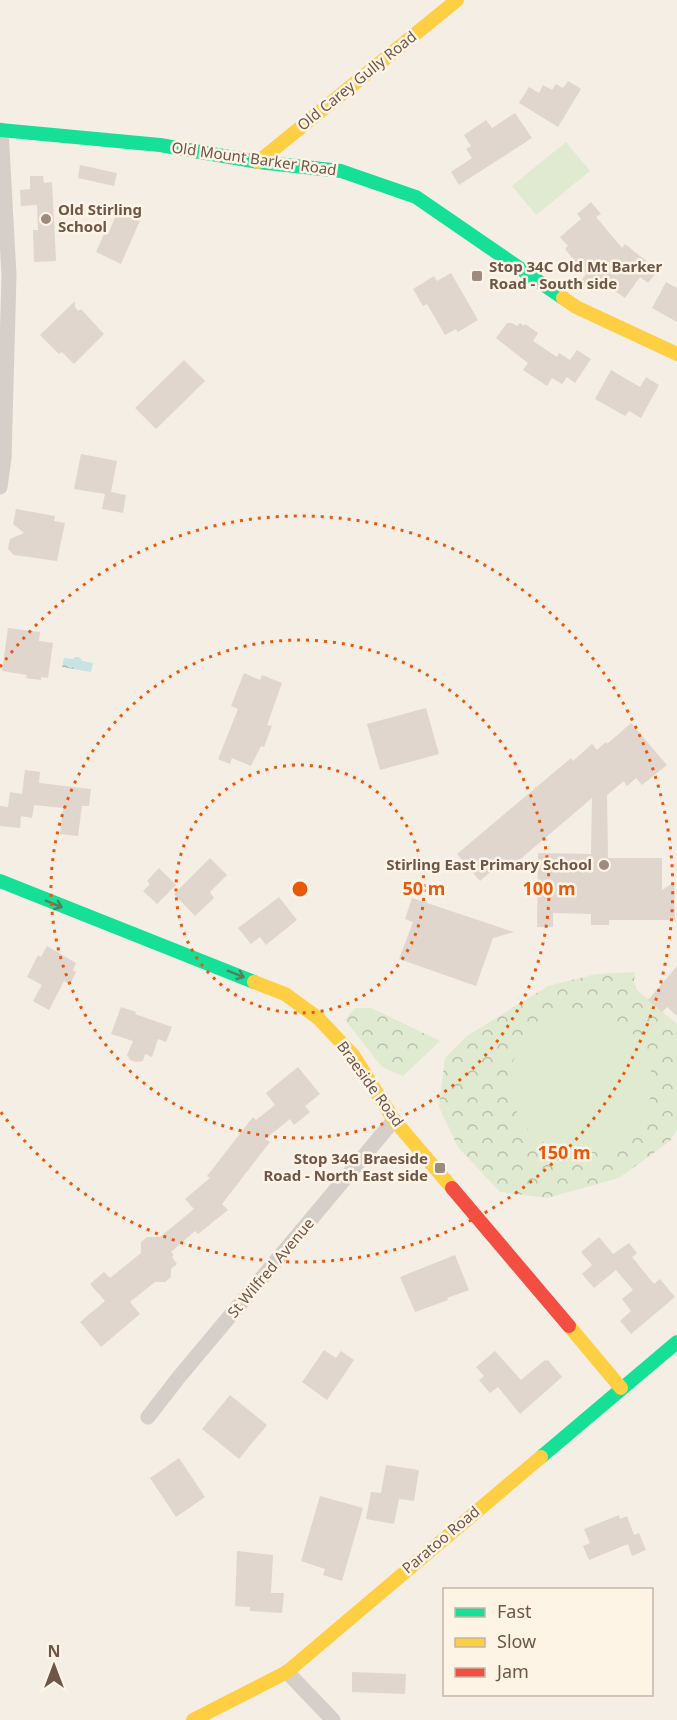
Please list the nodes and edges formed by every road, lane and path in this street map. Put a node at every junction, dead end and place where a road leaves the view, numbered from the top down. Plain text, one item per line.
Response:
1 (457, 0) edge
2 (1, 130) edge
3 (258, 162) junction
4 (677, 354) edge
5 (0, 487) edge
6 (0, 881) edge
7 (394, 1120) junction
8 (677, 1342) edge
9 (621, 1388) junction
10 (148, 1417) dead end
11 (286, 1672) junction
12 (193, 1720) edge
13 (333, 1720) edge

1 - 3 street, Old Carey Gully Road
2 - 3 street, Old Mount Barker Road
2 - 5 street
3 - 4 street, Old Mount Barker Road
6 -> 7 street, Braeside Road
7 - 9 street, Braeside Road
7 - 10 street, St Wilfred Avenue
8 - 9 street, Paratoo Road
9 - 11 street, Paratoo Road
11 - 12 street, Paratoo Road
11 - 13 street

